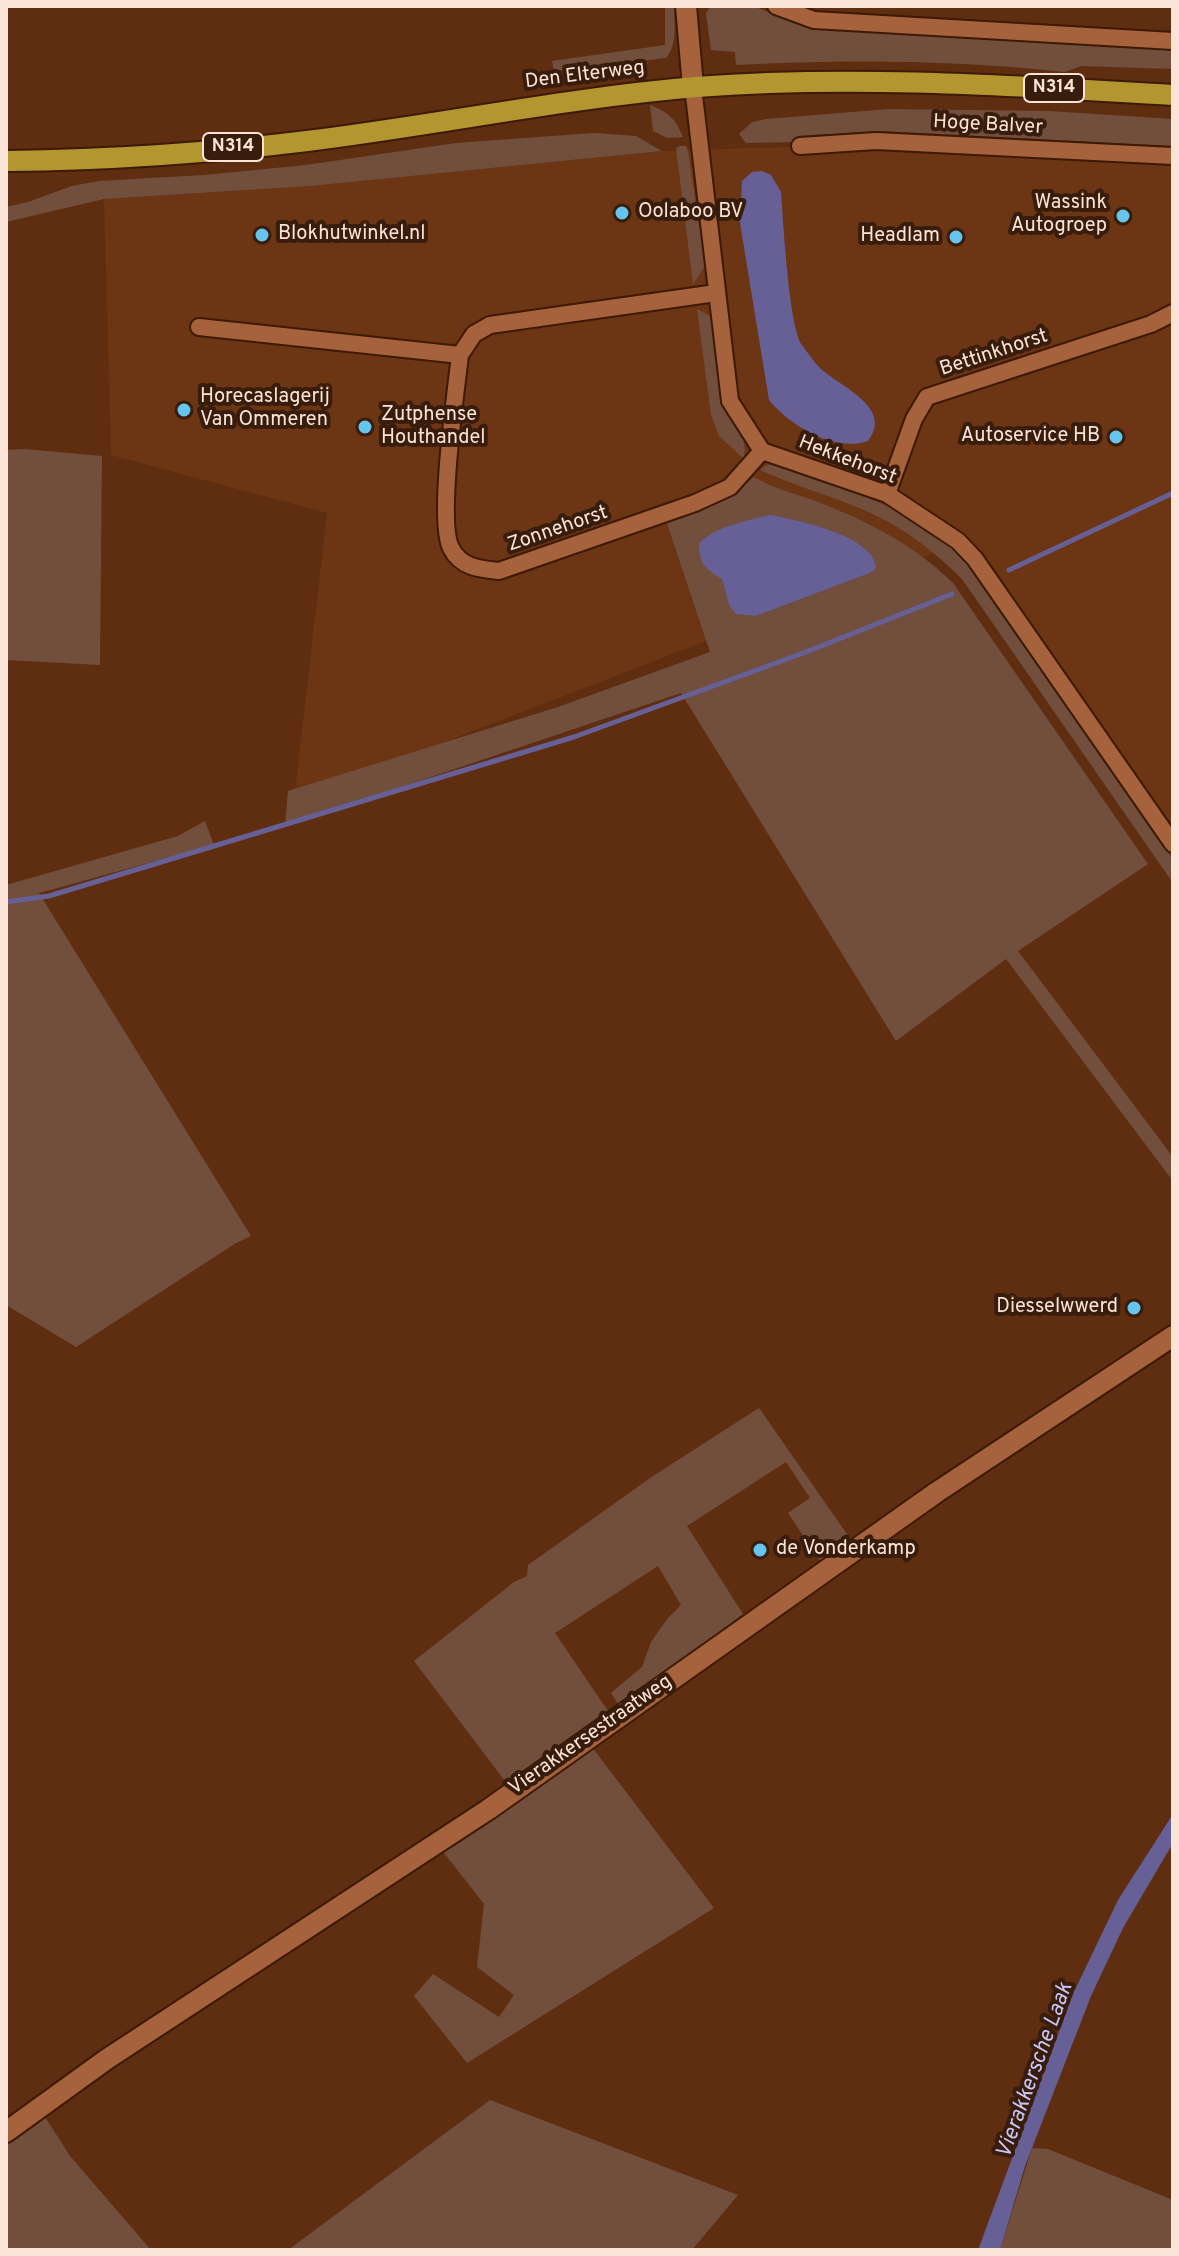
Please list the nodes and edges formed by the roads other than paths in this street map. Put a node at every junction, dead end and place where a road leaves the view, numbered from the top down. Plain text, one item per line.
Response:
1 (686, 6) edge
2 (776, 6) edge
3 (1173, 41) edge
4 (693, 87) junction
5 (1173, 95) edge
6 (800, 146) dead end
7 (1173, 156) edge
8 (6, 161) edge
9 (716, 293) junction
10 (1173, 313) edge
11 (199, 327) dead end
12 (460, 355) junction
13 (762, 451) junction
14 (887, 494) junction
15 (1173, 844) edge
16 (1173, 1336) edge
17 (6, 2132) edge

1 - 4 street
2 - 3 street
4 - 5 main road, Den Elterweg / N314
4 - 8 main road, Den Elterweg / N314
4 - 9 street
6 - 7 street, Hoge Balver
9 - 12 street
9 - 13 street
10 - 14 street, Bettinkhorst
11 - 12 street
12 - 13 street, Zonnehorst
13 - 14 street, Hekkehorst
14 - 15 street, Hekkehorst
16 - 17 street, Vierakkersestraatweg

